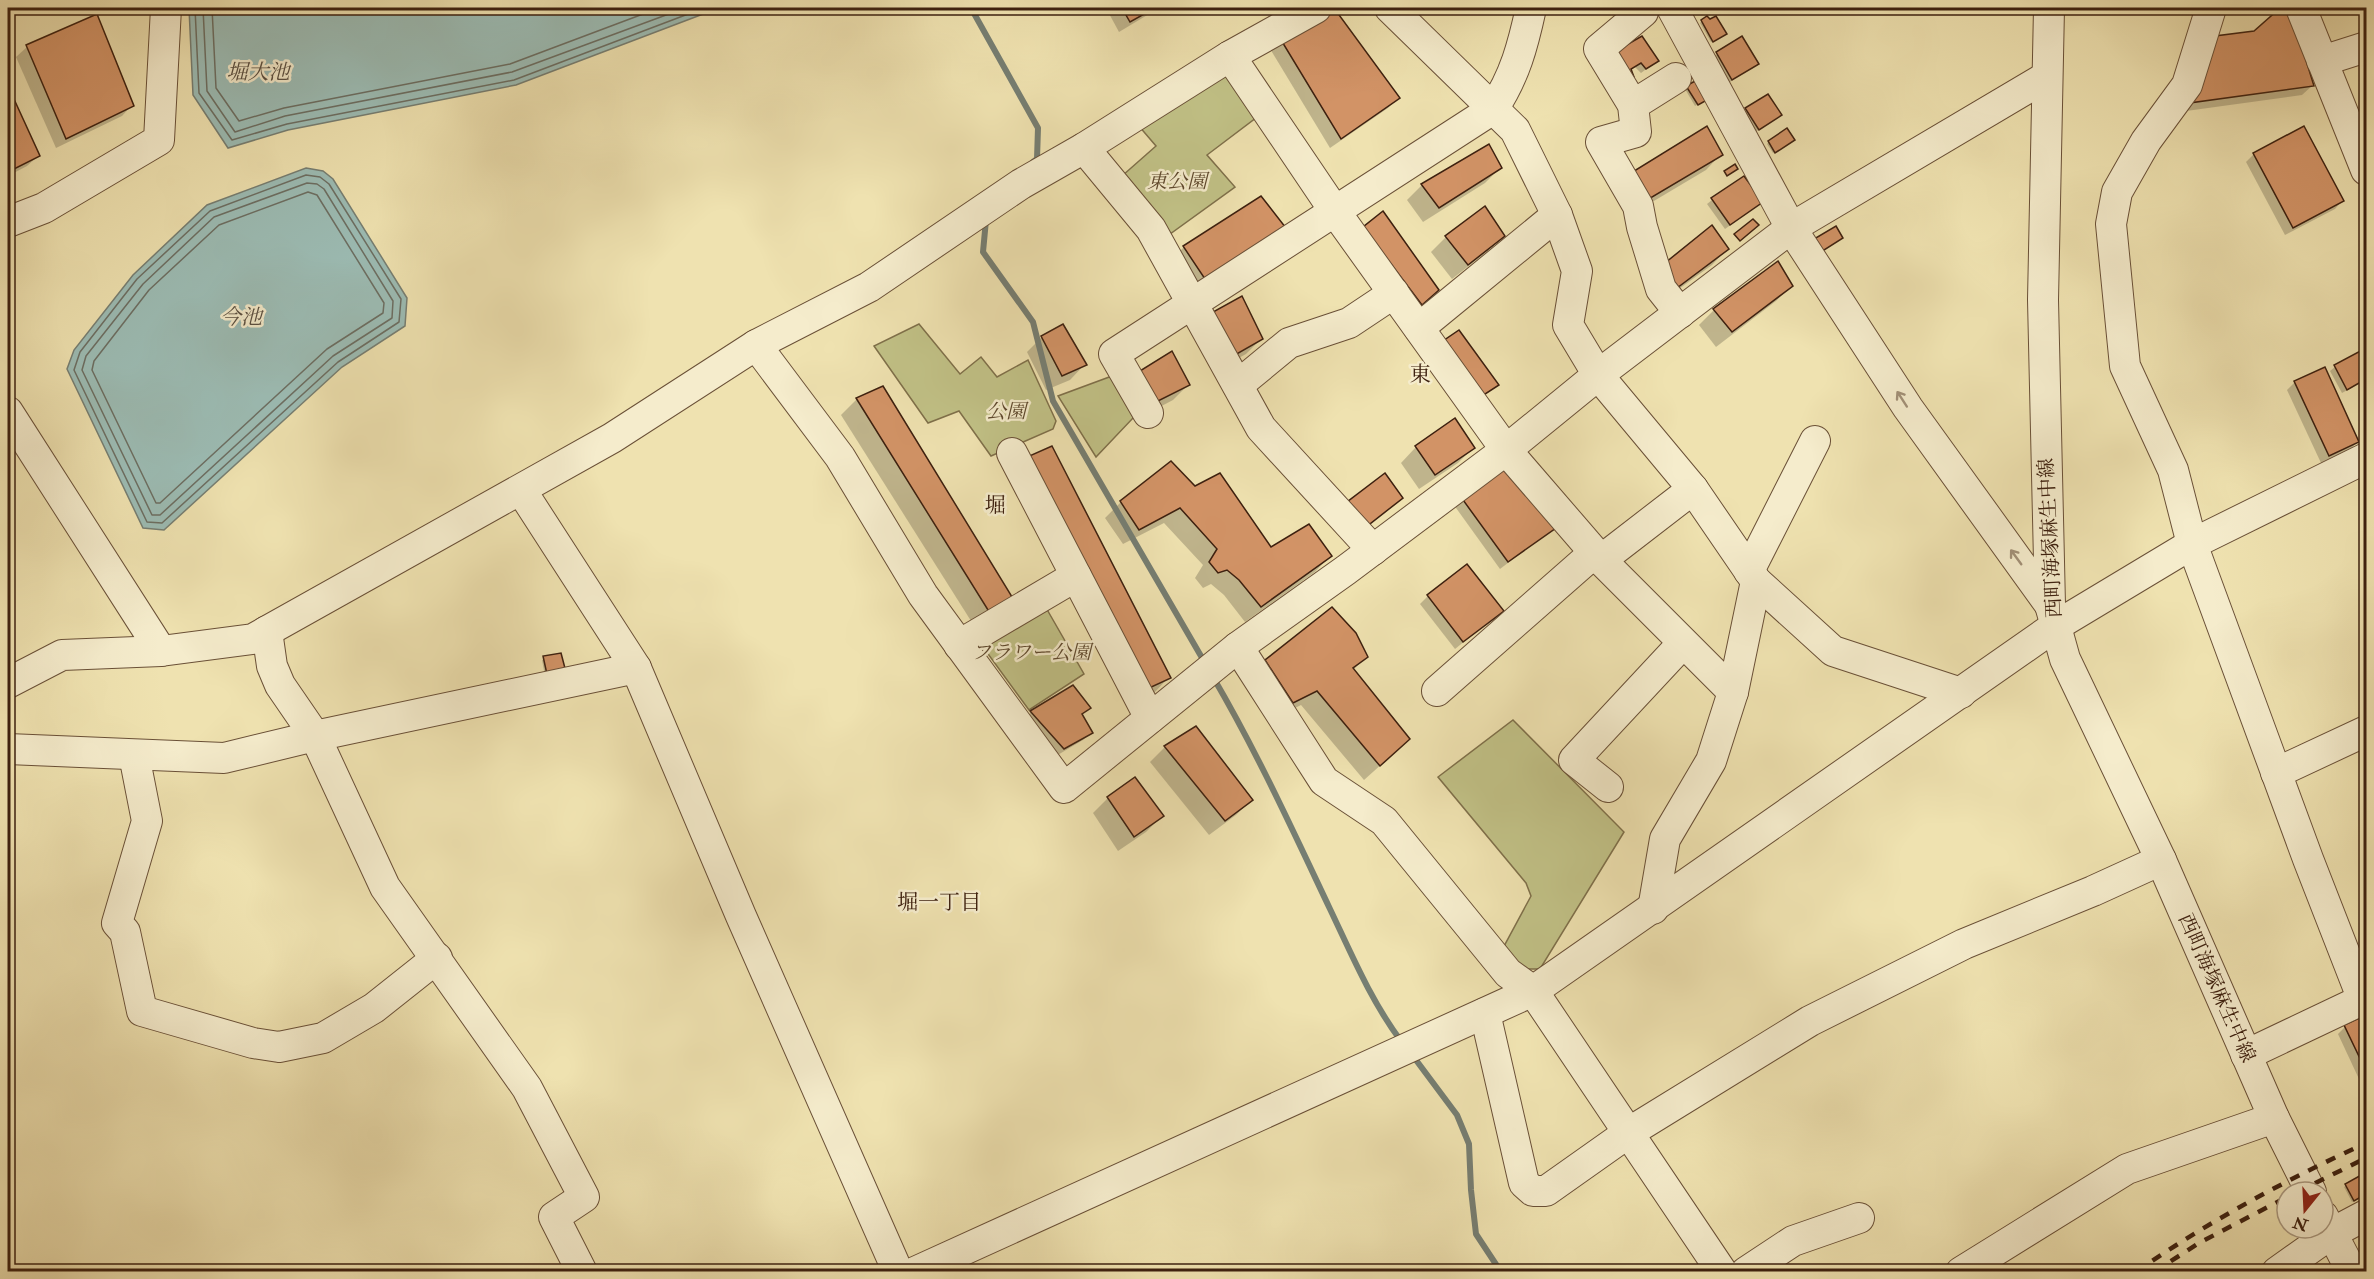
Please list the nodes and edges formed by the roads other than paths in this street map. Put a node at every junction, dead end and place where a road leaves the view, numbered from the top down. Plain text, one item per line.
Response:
1 (166, 8) edge
2 (1316, 8) edge
3 (1390, 8) edge
4 (1531, 8) edge
5 (1672, 8) edge
6 (2049, 8) edge
7 (2211, 8) edge
8 (2301, 8) edge
9 (1643, 12) dead end
10 (1269, 20) edge
11 (2367, 47) edge
12 (1230, 56) junction
13 (2322, 61) junction
14 (2046, 77) junction
15 (1676, 78) dead end
16 (1633, 105) junction
17 (1493, 109) junction
18 (1084, 148) junction
19 (2367, 170) edge
20 (1334, 210) junction
21 (1557, 215) junction
22 (8, 222) edge
23 (1791, 228) junction
24 (1394, 293) junction
25 (1192, 302) junction
26 (1680, 313) junction
27 (1419, 328) junction
28 (756, 345) junction
29 (1598, 375) junction
30 (1238, 385) junction
31 (8, 412) edge
32 (1148, 413) dead end
33 (1815, 441) dead end
34 (1506, 450) junction
35 (1012, 453) dead end
36 (2367, 458) edge
37 (1693, 489) junction
38 (521, 490) junction
39 (2192, 544) junction
40 (1373, 550) junction
41 (1598, 557) junction
42 (1076, 576) junction
43 (1752, 576) junction
44 (2052, 616) junction
45 (267, 632) junction
46 (1683, 643) junction
47 (959, 645) junction
48 (1238, 647) junction
49 (161, 651) junction
50 (636, 668) junction
51 (8, 683) edge
52 (1437, 691) dead end
53 (1732, 693) junction
54 (1960, 693) junction
55 (1150, 718) junction
56 (2367, 731) edge
57 (315, 736) junction
58 (8, 749) edge
59 (134, 755) junction
60 (2276, 773) junction
61 (1608, 787) dead end
62 (2162, 860) junction
63 (1653, 909) junction
64 (437, 958) junction
65 (1533, 991) junction
66 (2365, 999) edge
67 (1485, 1013) junction
68 (2246, 1054) junction
69 (2274, 1118) junction
70 (1628, 1133) junction
71 (2305, 1180) edge
72 (2367, 1215) edge
73 (1859, 1218) dead end
74 (2335, 1222) edge
75 (2335, 1238) edge
76 (2311, 1240) edge
77 (582, 1272) edge
78 (898, 1272) edge
79 (915, 1272) edge
80 (1722, 1272) edge
81 (1746, 1272) edge
82 (1961, 1272) edge
83 (2277, 1272) edge
84 (2352, 1272) edge

1 - 22 street
2 - 10 street
3 - 17 street
4 - 17 street
5 - 23 street
6 - 14 street, 西町海塚麻生中線
7 - 39 street
8 - 13 street
9 - 16 street
10 - 12 street
11 - 13 street
12 - 18 street
12 - 20 street
13 - 19 street
14 - 23 street
14 - 44 street, 西町海塚麻生中線
15 - 16 street
16 - 26 street
17 - 20 street
17 - 21 street
18 - 25 street
18 - 28 street
20 - 24 street
20 - 25 street
21 - 27 street
21 - 29 street
23 - 26 street
44 -> 23 street
24 - 27 street
24 - 30 street
25 - 30 street
25 - 32 street
26 - 29 street
27 - 34 street
28 - 38 street
28 - 47 street
29 - 34 street
29 - 37 street
30 - 40 street
31 - 49 street
33 - 43 street
34 - 40 street
34 - 41 street
35 - 42 street
36 - 39 street
37 - 41 street
37 - 43 street
38 - 45 street
38 - 50 street
39 - 44 street
39 - 60 street
40 - 48 street
41 - 46 street
41 - 52 street
42 - 47 street
42 - 55 street
43 - 53 street
43 - 54 street
44 - 54 street
44 - 62 street, 西町海塚麻生中線
45 - 49 street
45 - 57 street
46 - 53 street
46 - 61 street
47 - 55 street
48 - 55 street
48 - 65 street
49 - 51 street
50 - 57 street
50 - 78 street
53 - 63 street
54 - 63 street
56 - 60 street
57 - 59 street
57 - 64 street
58 - 59 street
59 - 64 street
60 - 66 street
62 - 68 street, 西町海塚麻生中線
62 - 70 street
63 - 65 street
64 - 77 street
65 - 67 street
65 - 70 street
66 - 68 street
67 - 70 street
67 - 79 street
68 - 69 street, 西町海塚麻生中線
69 - 71 street, 西町海塚麻生中線
69 - 82 street
70 - 80 street
72 - 74 street
73 - 81 street
75 - 84 street
76 - 83 street

